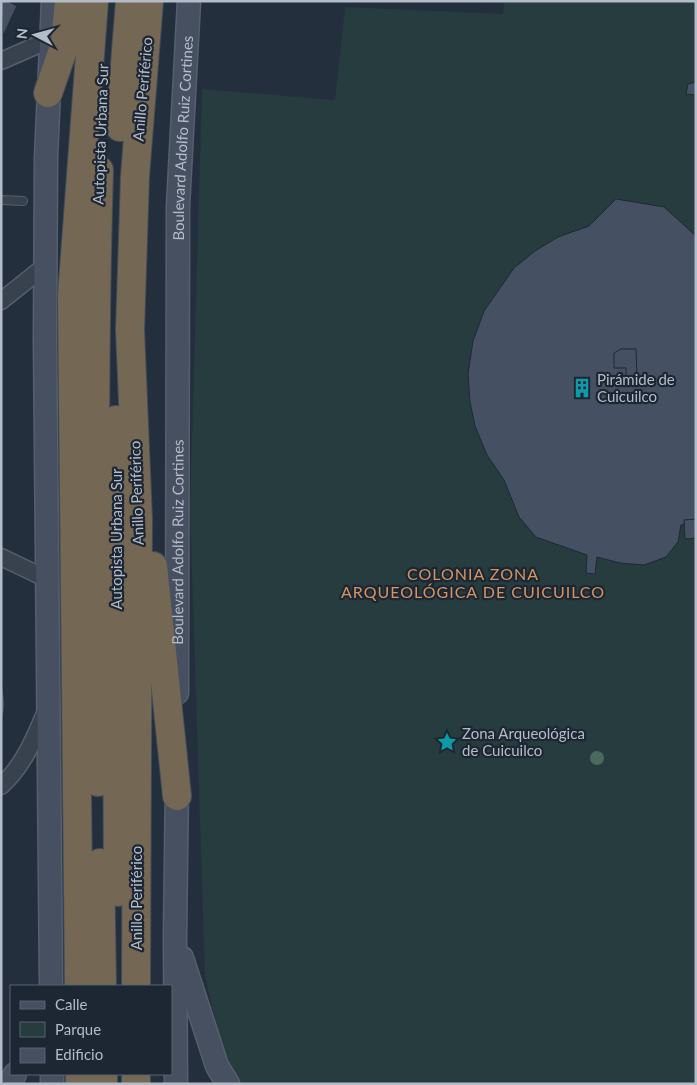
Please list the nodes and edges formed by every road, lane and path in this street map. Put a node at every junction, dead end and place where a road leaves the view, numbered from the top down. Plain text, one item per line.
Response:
1 (94, 1) edge
2 (105, 1) edge
3 (130, 1) edge
4 (149, 1) edge
5 (156, 1) edge
6 (189, 1) edge
7 (55, 3) edge
8 (50, 40) junction
9 (1, 61) edge
10 (143, 86) junction
11 (48, 94) junction
12 (1, 200) edge
13 (23, 201) dead end
14 (46, 266) junction
15 (1, 301) edge
16 (130, 330) junction
17 (1, 557) edge
18 (46, 579) junction
19 (49, 705) junction
20 (1, 786) edge
21 (176, 796) junction
22 (175, 937) junction
23 (50, 951) junction
24 (42, 985) edge
25 (51, 985) edge
26 (78, 985) edge
27 (102, 985) edge
28 (118, 985) edge
29 (136, 985) edge
30 (176, 1084) edge
31 (228, 1084) edge

1 - 26 highway
2 - 27 highway, Autopista Urbana Sur
3 - 28 highway, Autopista Urbana Sur
4 - 10 highway, Anillo Periférico
5 - 10 highway
6 - 21 main road, Boulevard Adolfo Ruiz Cortines
7 - 8 main road
7 - 11 highway
8 - 9 street
8 - 11 main road
10 - 16 highway, Anillo Periférico
11 - 14 main road
12 - 13 lane
14 - 15 street
14 - 18 main road
16 - 21 highway
16 - 29 highway, Anillo Periférico
17 - 18 street
18 - 19 main road
19 - 20 street
19 - 23 main road
21 - 22 main road, Boulevard Adolfo Ruiz Cortines
22 - 30 main road, Boulevard Adolfo Ruiz Cortines
22 - 31 main road
23 - 24 main road
23 - 25 main road

